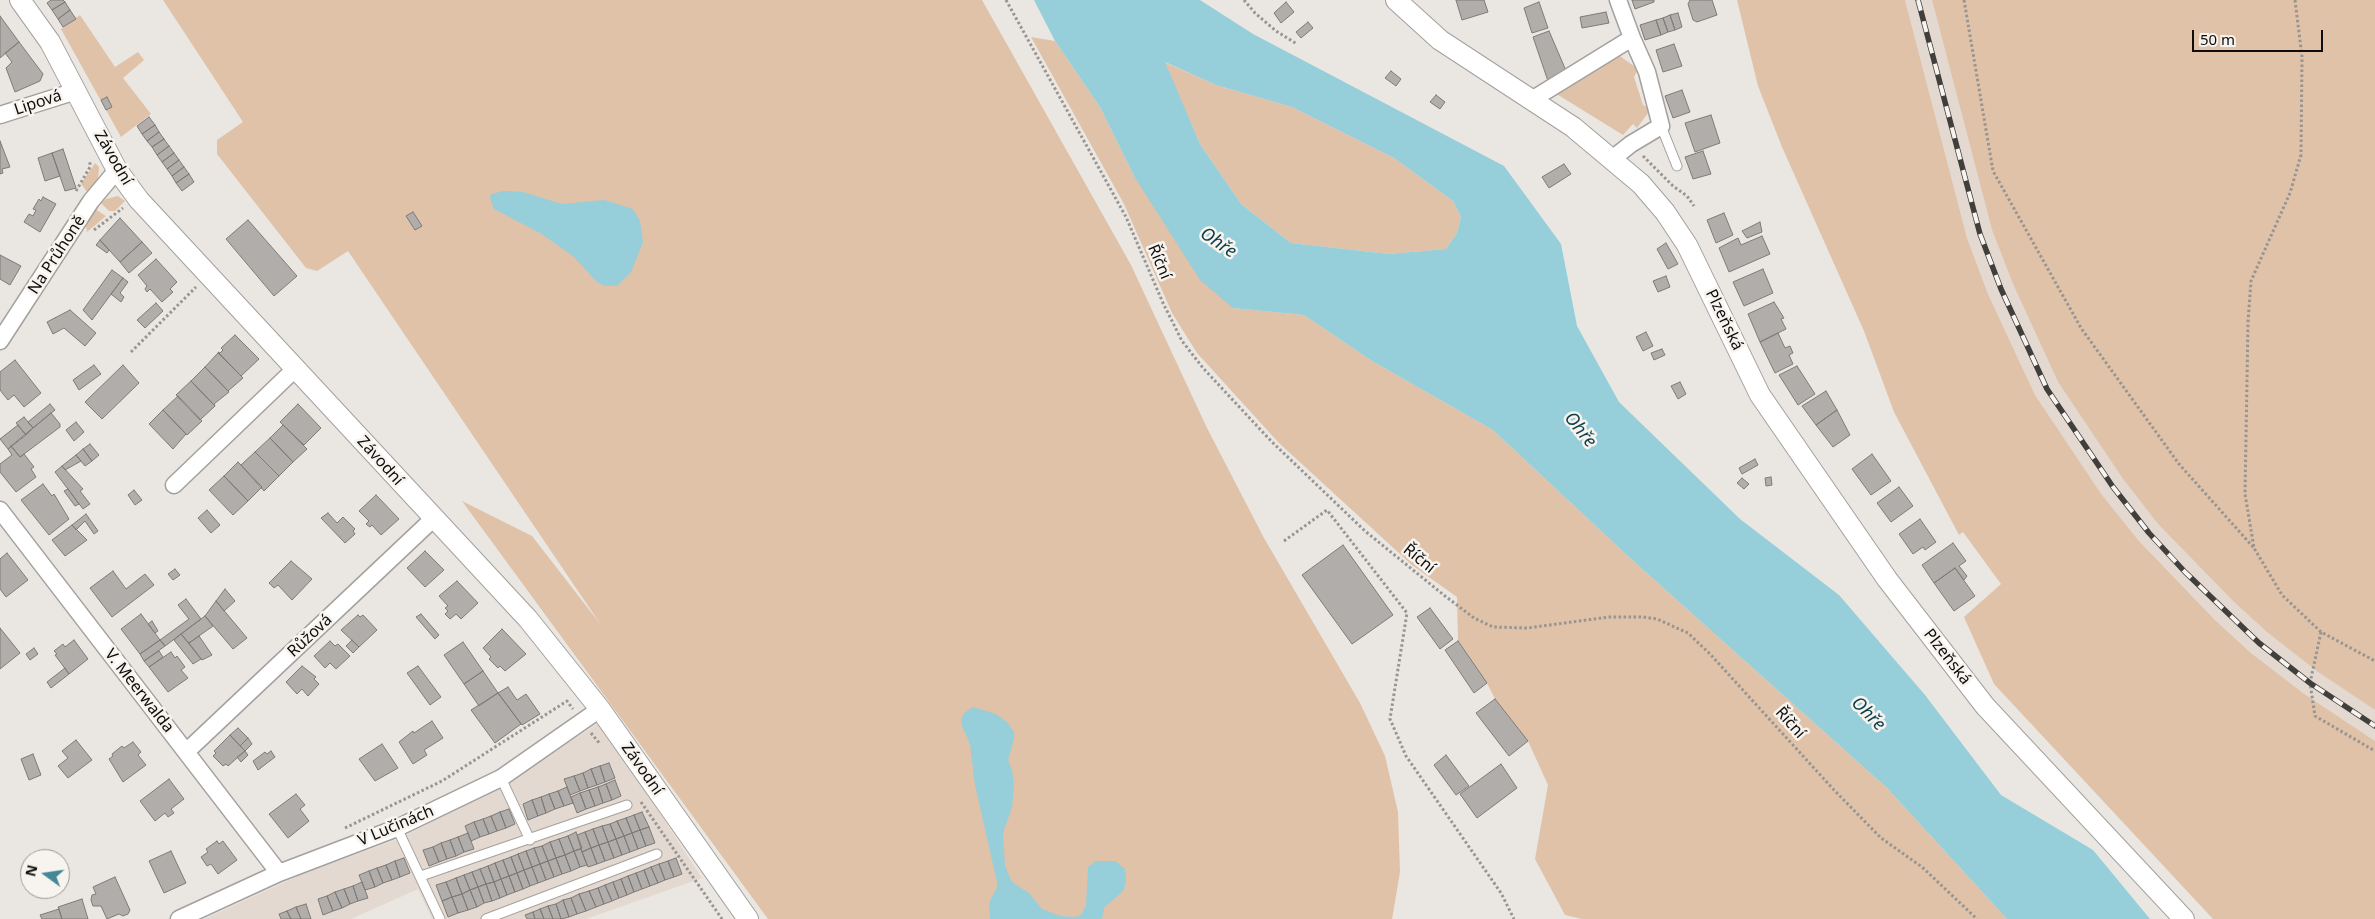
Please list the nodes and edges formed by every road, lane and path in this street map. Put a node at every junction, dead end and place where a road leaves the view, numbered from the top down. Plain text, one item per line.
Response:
1 (20, 0) edge
2 (1006, 0) edge
3 (1244, 0) edge
4 (1396, 0) edge
5 (1618, 0) edge
6 (1964, 0) edge
7 (2295, 0) edge
8 (1632, 38) junction
9 (1297, 44) dead end
10 (76, 91) junction
11 (1533, 99) junction
12 (0, 115) edge
13 (1661, 126) junction
14 (89, 156) dead end
15 (1612, 159) junction
16 (1678, 166) dead end
17 (117, 170) junction
18 (71, 199) dead end
19 (139, 200) junction
20 (89, 233) dead end
21 (209, 274) junction
22 (0, 341) edge
23 (131, 352) dead end
24 (296, 368) junction
25 (174, 485) dead end
26 (0, 510) edge
27 (433, 520) junction
28 (1284, 541) dead end
29 (2254, 548) junction
30 (2321, 632) junction
31 (2375, 662) edge
32 (600, 709) junction
33 (2375, 751) edge
34 (186, 752) junction
35 (501, 778) junction
36 (627, 805) dead end
37 (396, 828) junction
38 (530, 840) junction
39 (657, 854) dead end
40 (279, 873) junction
41 (421, 876) junction
42 (180, 919) edge
43 (440, 919) edge
44 (486, 919) edge
45 (748, 919) edge
46 (1514, 919) edge
47 (1978, 919) edge
48 (2184, 919) edge

1 - 10 street, Závodní
2 - 47 path, Říční
3 - 9 path
4 - 11 street, Plzeňská
5 - 8 street
6 - 29 path
7 - 29 path
8 - 11 street
8 - 13 street
10 - 12 street, Lipová
10 - 17 street, Závodní
11 - 15 street, Plzeňská
13 - 15 street
13 - 16 lane
14 - 18 path
15 - 48 street, Plzeňská
17 - 19 street, Závodní
17 - 22 street, Na Průhoně
19 - 20 path
19 - 21 street, Závodní
21 - 23 path
21 - 24 street, Závodní
24 - 25 street
24 - 27 street, Závodní
26 - 34 street, V. Meerwalda
27 - 32 street, Závodní
27 - 34 street, Růžová
28 - 46 path
29 - 30 path
30 - 31 path
30 - 33 path
32 - 35 street, V Lučinách
32 - 45 street, Závodní
34 - 40 street, V. Meerwalda
35 - 37 street, V Lučinách
35 - 38 lane
36 - 38 lane
37 - 40 street, V Lučinách
37 - 41 lane
38 - 41 lane
39 - 44 lane
40 - 42 street, V Lučinách
41 - 43 lane

